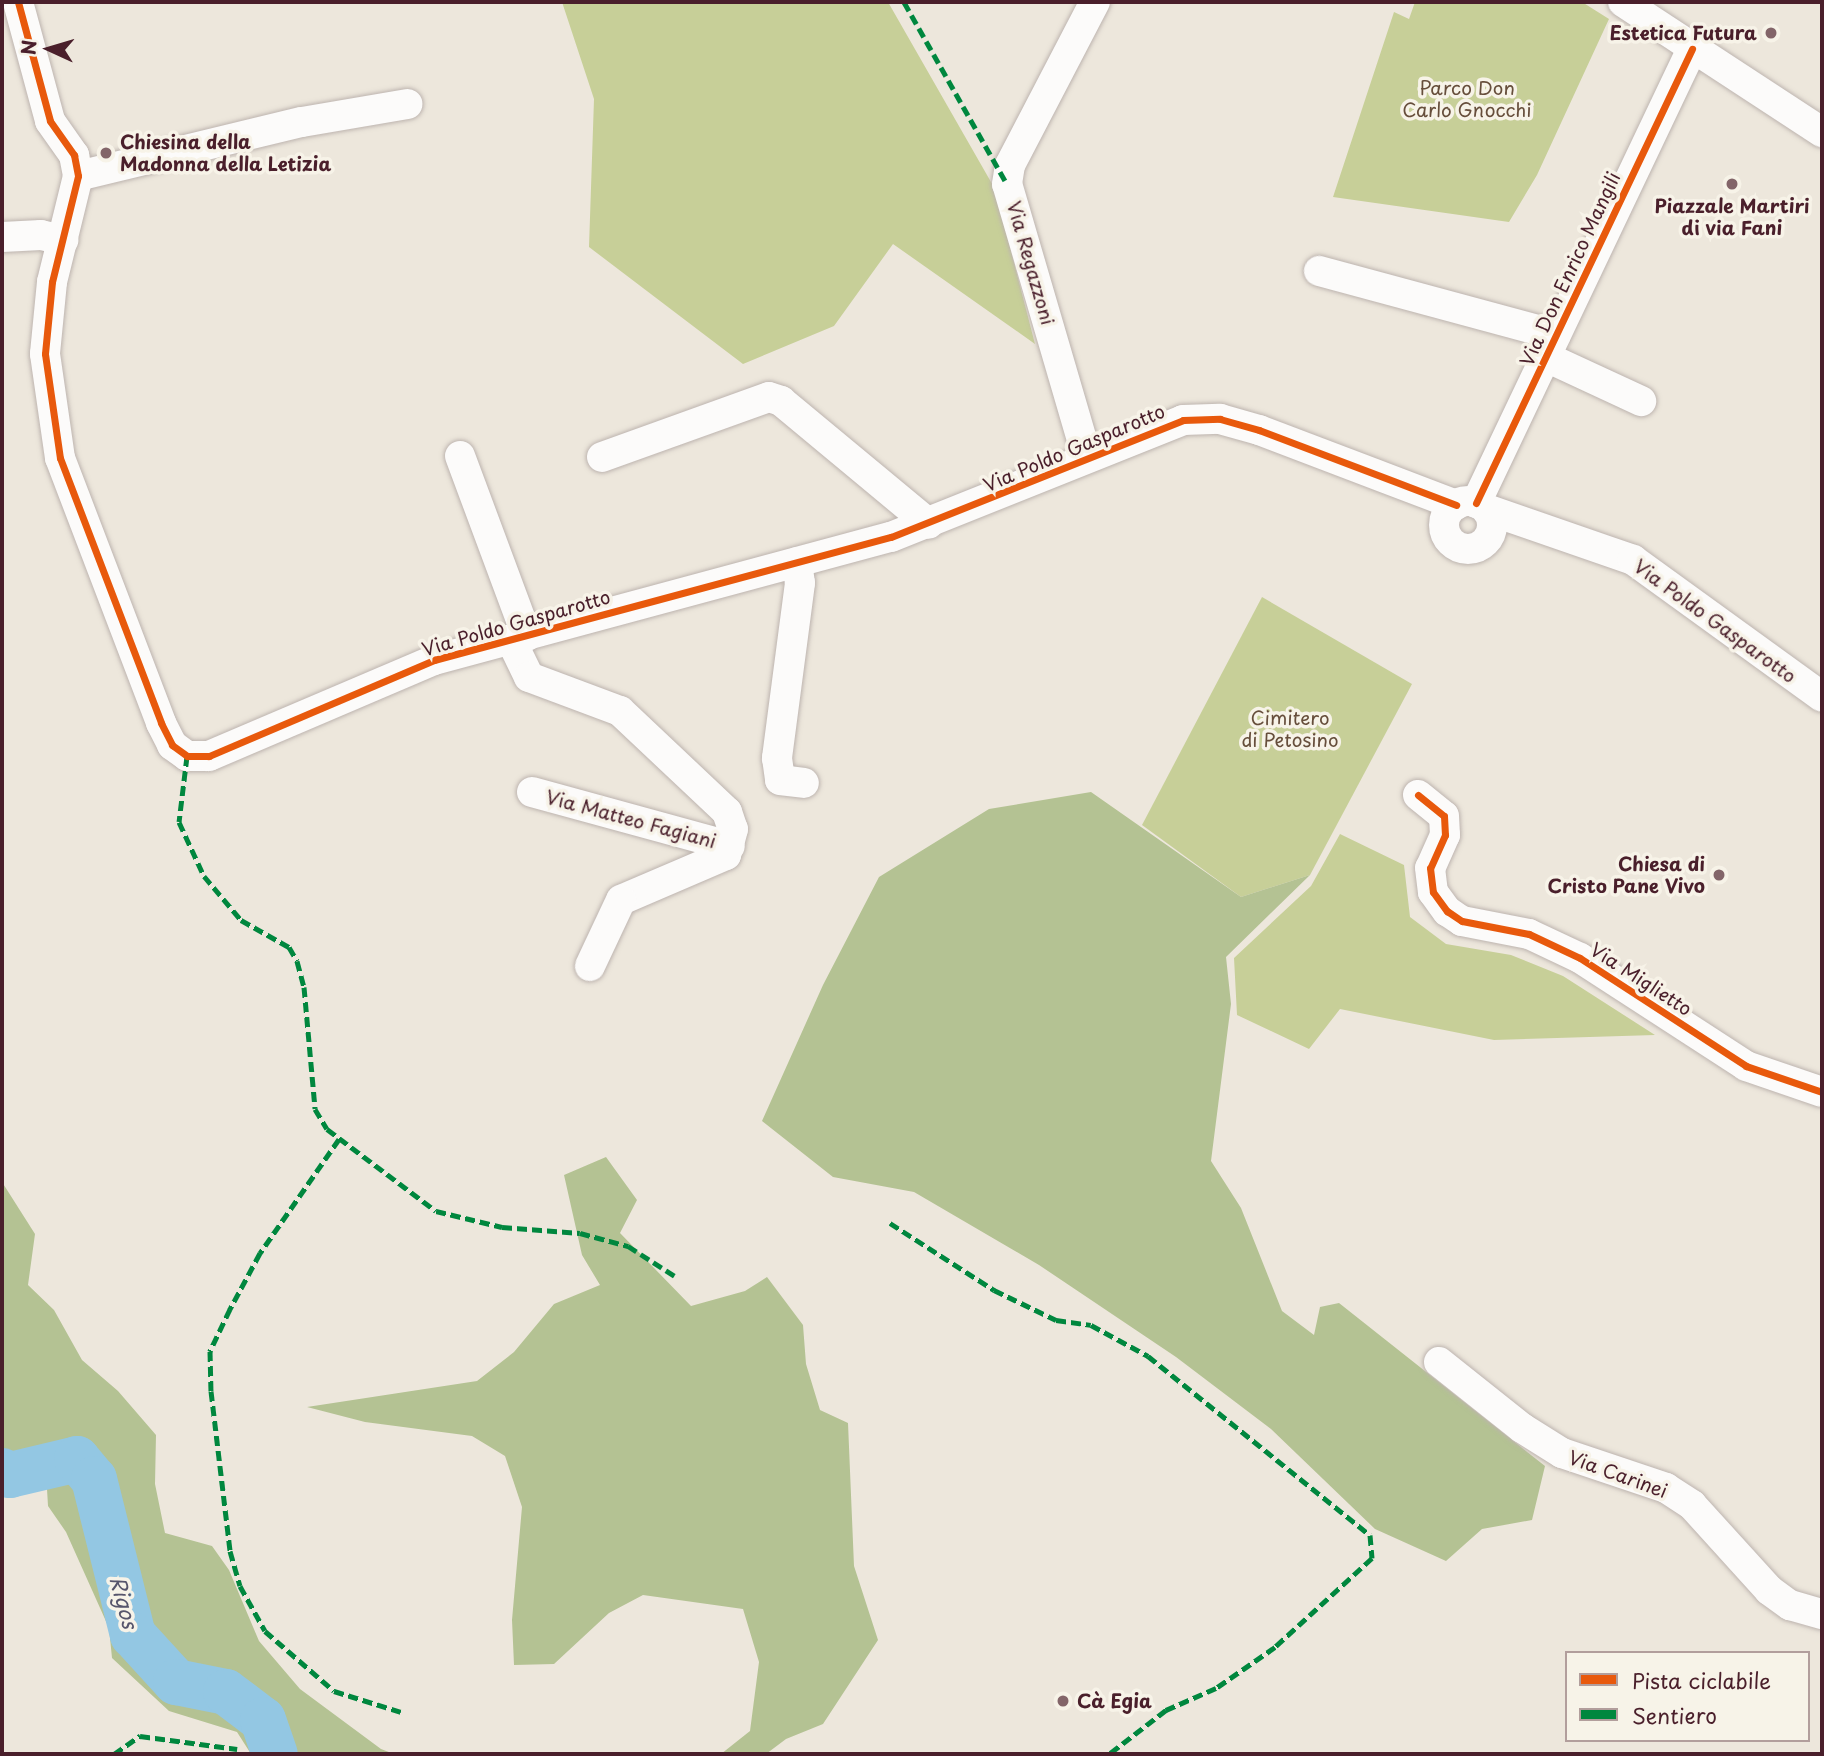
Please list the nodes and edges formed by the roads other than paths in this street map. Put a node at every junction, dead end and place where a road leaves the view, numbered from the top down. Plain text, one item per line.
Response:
1 (18, 2) edge
2 (1095, 2) edge
3 (1623, 2) edge
4 (1692, 49) junction
5 (407, 103) dead end
6 (1822, 132) edge
7 (78, 176) junction
8 (2, 237) edge
9 (63, 240) junction
10 (1319, 271) dead end
11 (1551, 346) junction
12 (1641, 401) dead end
13 (460, 456) dead end
14 (602, 457) dead end
15 (1087, 457) junction
16 (1383, 479) junction
17 (1473, 506) junction
18 (929, 524) junction
19 (1445, 532) junction
20 (797, 562) junction
21 (519, 638) junction
22 (1822, 696) edge
23 (804, 783) dead end
24 (532, 792) dead end
25 (1418, 795) dead end
26 (730, 846) junction
27 (590, 966) dead end
28 (1822, 1092) edge
29 (1439, 1362) dead end
30 (1822, 1614) edge

1 - 7 street
2 - 15 street, Via Regazzoni
3 - 4 street
4 - 6 street
4 - 11 street, Via Don Enrico Mangili
5 - 7 street
7 - 9 street, Via Poldo Gasparotto
8 - 9 street
9 - 21 street, Via Poldo Gasparotto
10 - 11 street, Via Don Enrico Mangili
11 - 12 street, Via Don Enrico Mangili
11 - 17 street, Via Don Enrico Mangili
13 - 21 street, Via Matteo Fagiani
14 - 18 street
15 - 16 street, Via Poldo Gasparotto
15 - 18 street, Via Poldo Gasparotto
16 - 17 street, Via Poldo Gasparotto
16 - 19 street, Via Poldo Gasparotto
17 - 19 street
17 - 19 street
17 - 22 street, Via Poldo Gasparotto
18 - 20 street, Via Poldo Gasparotto
20 - 21 street, Via Poldo Gasparotto
20 - 23 street
21 - 26 street, Via Matteo Fagiani
24 - 26 street, Via Matteo Fagiani
25 - 28 street, Via Miglietto
26 - 27 street, Via Matteo Fagiani
29 - 30 street, Via Carinei

